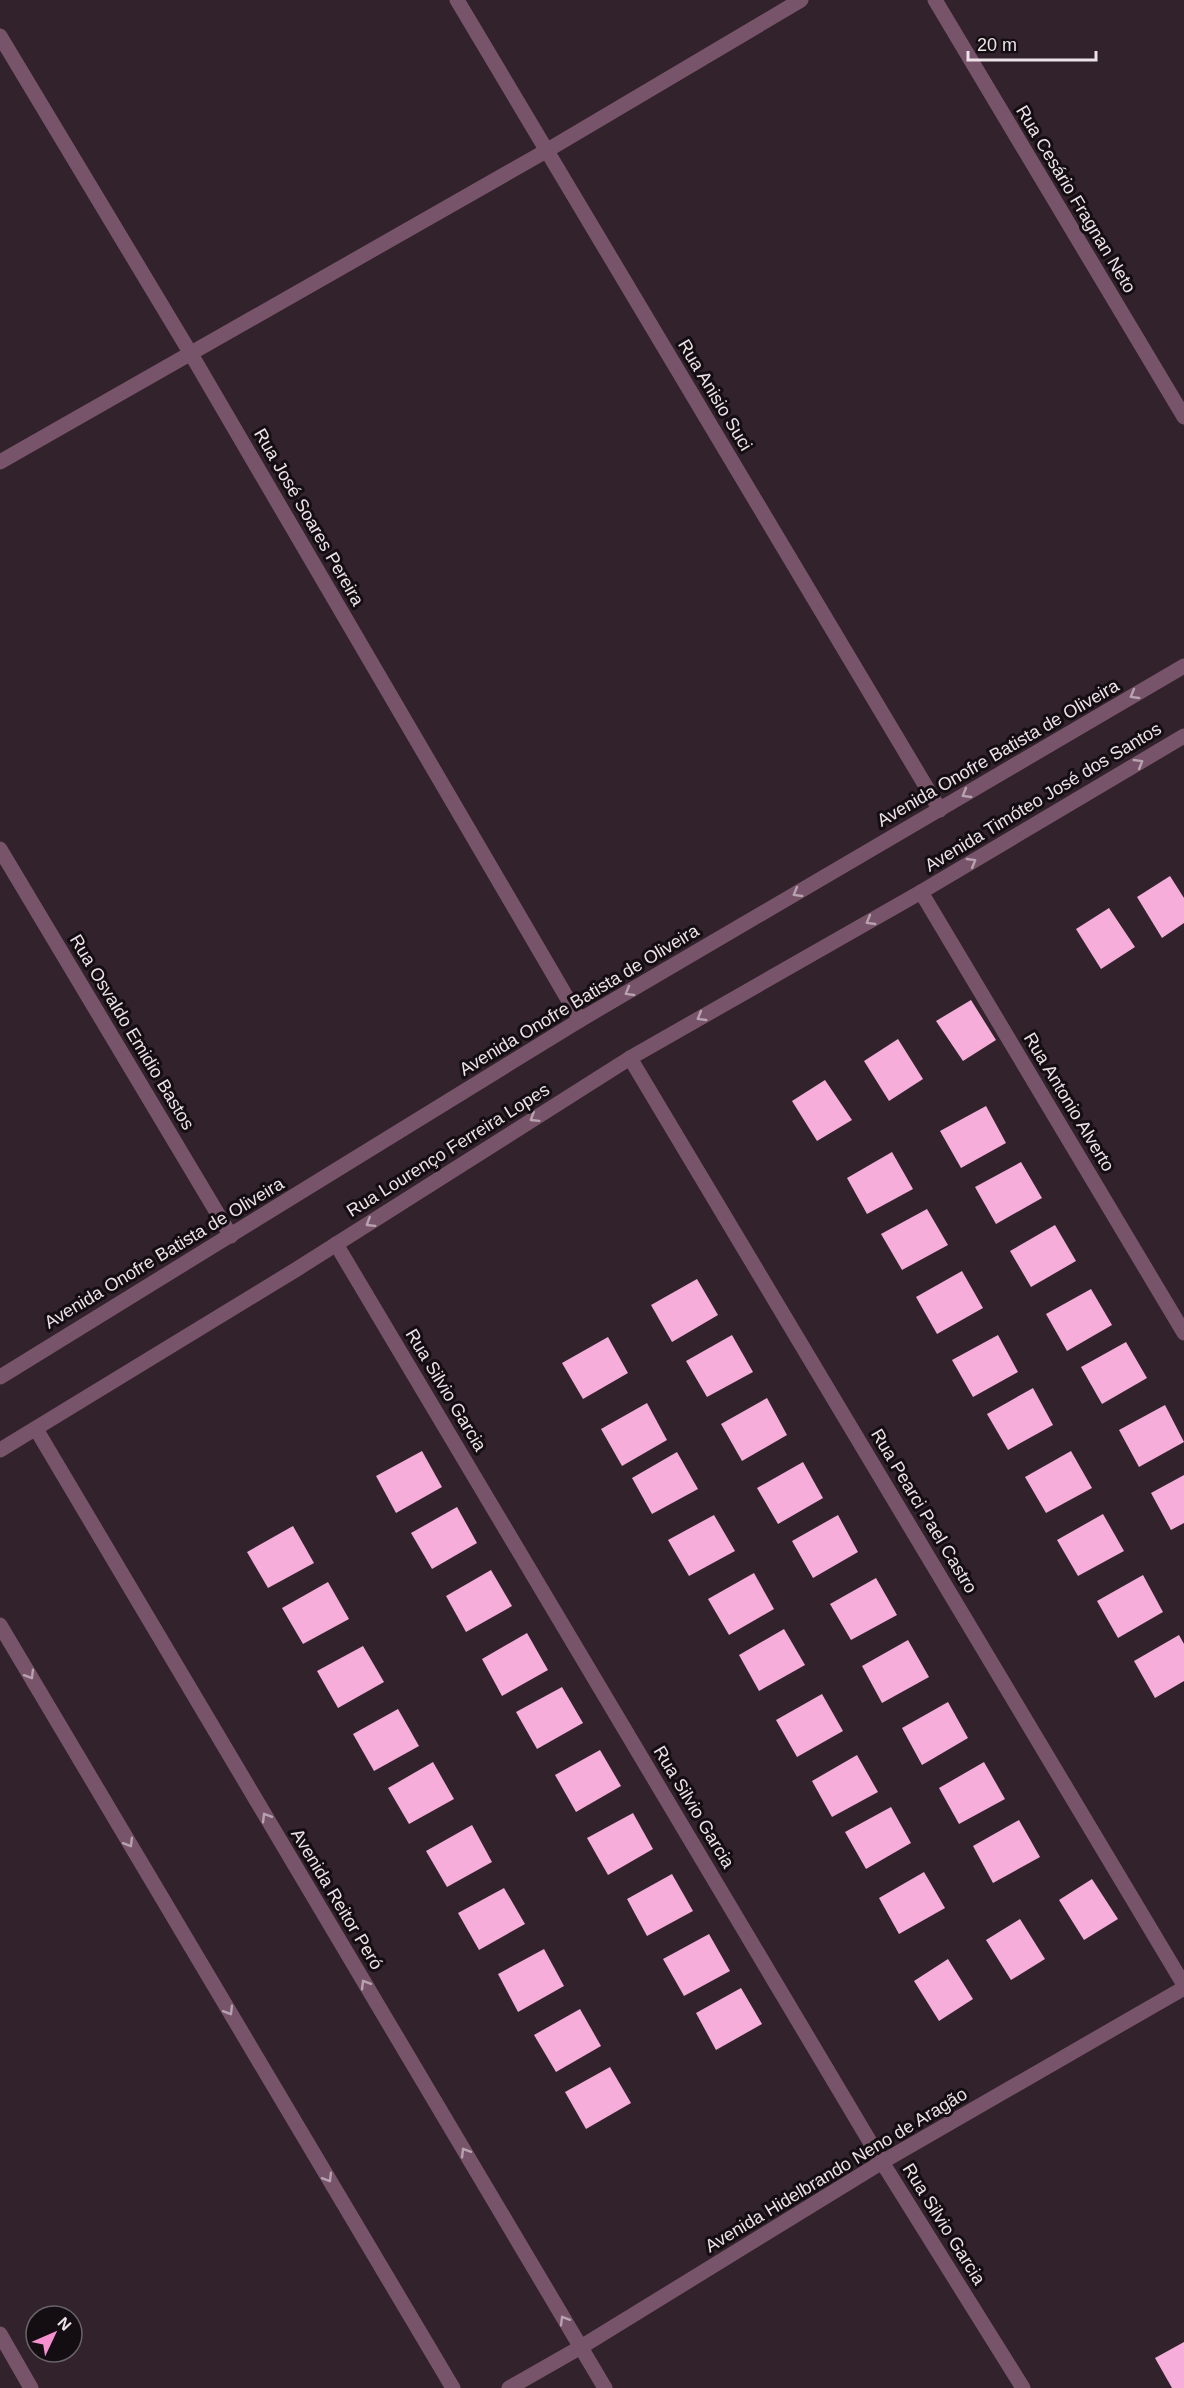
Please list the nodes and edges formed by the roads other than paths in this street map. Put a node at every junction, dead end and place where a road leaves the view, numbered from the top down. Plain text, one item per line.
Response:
1 (457, 0) edge
2 (801, 0) edge
3 (935, 0) edge
4 (0, 36) edge
5 (546, 151) junction
6 (191, 354) junction
7 (1184, 417) edge
8 (0, 462) edge
9 (1184, 666) edge
10 (1184, 736) edge
11 (939, 810) junction
12 (0, 849) edge
13 (921, 892) junction
14 (580, 1020) junction
15 (630, 1058) junction
16 (231, 1236) junction
17 (336, 1244) junction
18 (1184, 1333) edge
19 (0, 1377) edge
20 (36, 1429) junction
21 (0, 1450) edge
22 (0, 1625) edge
23 (1184, 1987) edge
24 (882, 2162) junction
25 (0, 2334) edge
26 (581, 2347) junction
27 (31, 2388) edge
28 (453, 2388) edge
29 (509, 2388) edge
30 (605, 2388) edge
31 (1023, 2388) edge

1 - 5 street, Rua Anisio Suci
2 - 5 street
3 - 7 street, Rua Cesário Fragnan Neto
4 - 6 street, Rua José Soares Pereira
5 - 6 street
5 - 11 street, Rua Anisio Suci
6 - 8 street
6 - 14 street, Rua José Soares Pereira
9 -> 11 street, Avenida Onofre Batista de Oliveira
13 -> 10 street, Avenida Timóteo José dos Santos
11 -> 14 street, Avenida Onofre Batista de Oliveira
12 - 16 street, Rua Osvaldo Emidio Bastos
13 -> 15 street, Rua Lourenço Ferreira Lopes
13 - 18 street, Rua Antonio Alverto
14 - 16 street, Avenida Onofre Batista de Oliveira
15 -> 17 street, Rua Lourenço Ferreira Lopes
15 - 23 street, Rua Pearci Pael Castro
16 - 19 street, Avenida Onofre Batista de Oliveira
17 - 20 street, Rua Lourenço Ferreira Lopes
17 - 24 street, Rua Silvio Garcia
20 - 21 street, Rua Lourenço Ferreira Lopes
26 -> 20 street, Avenida Reitor Peró
22 -> 28 street
23 - 24 street, Avenida Hidelbrando Neno de Aragão
24 - 26 street, Avenida Hidelbrando Neno de Aragão
24 - 31 street, Rua Silvio Garcia
25 - 27 street
26 - 29 street, Avenida Hidelbrando Neno de Aragão
26 - 30 street, Avenida Reitor Peró

